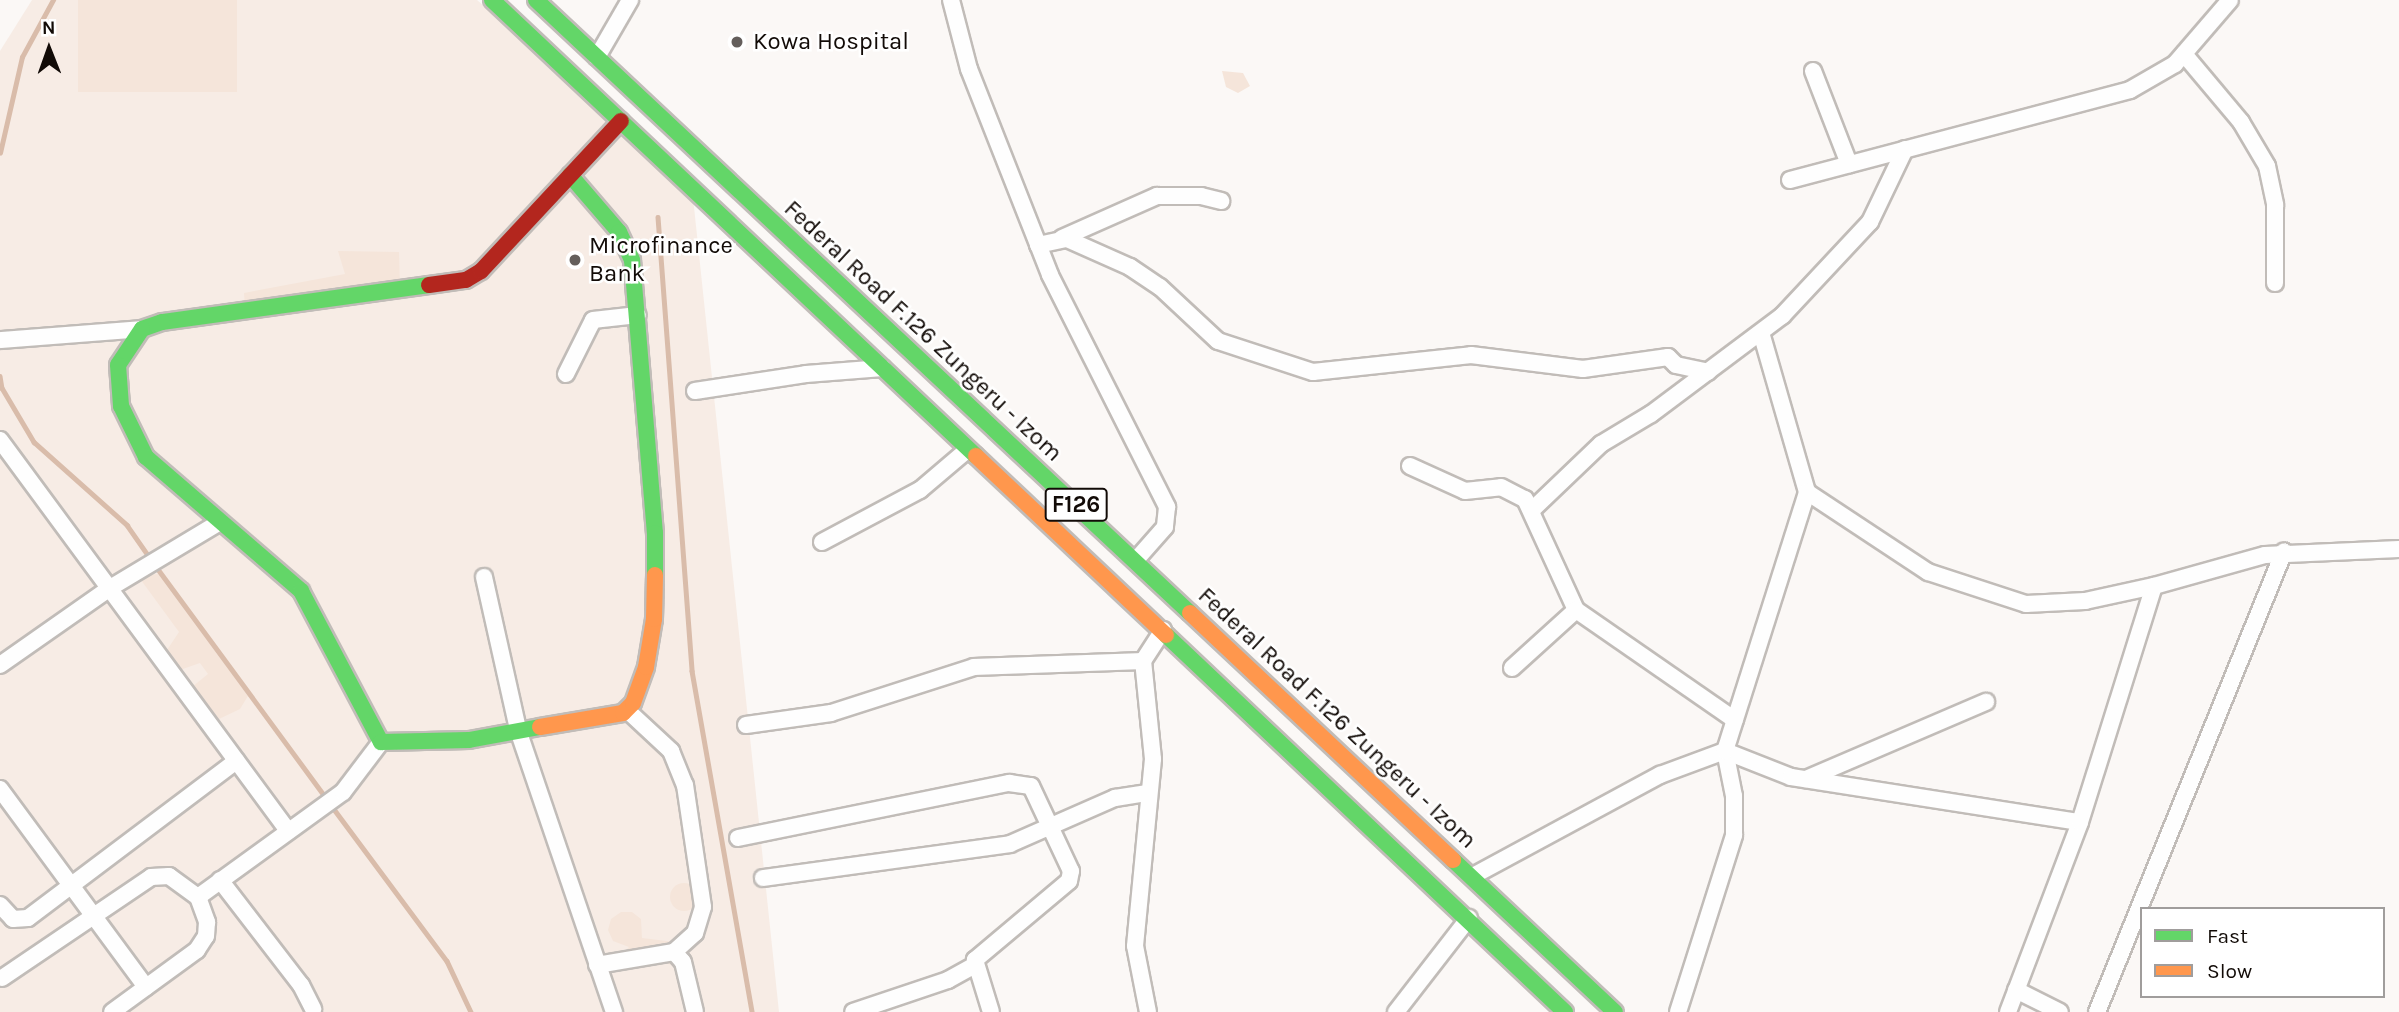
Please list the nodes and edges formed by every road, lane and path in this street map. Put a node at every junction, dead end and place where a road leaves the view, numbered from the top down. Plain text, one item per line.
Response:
1 (492, 0) edge
2 (536, 0) edge
3 (630, 0) edge
4 (951, 0) edge
5 (2230, 0) edge
6 (2185, 54) junction
7 (597, 57) junction
8 (1813, 71) dead end
9 (621, 121) junction
10 (1905, 149) junction
11 (1849, 164) junction
12 (570, 175) junction
13 (1790, 180) dead end
14 (1221, 201) dead end
15 (1062, 238) junction
16 (1038, 245) junction
17 (2275, 283) dead end
18 (638, 315) junction
19 (142, 329) junction
20 (1762, 336) junction
21 (0, 340) edge
22 (883, 368) junction
23 (1708, 372) junction
24 (936, 373) junction
25 (566, 374) dead end
26 (695, 391) dead end
27 (913, 396) junction
28 (0, 440) edge
29 (966, 451) junction
30 (7, 462) edge
31 (1410, 467) dead end
32 (1807, 492) junction
33 (1533, 509) junction
34 (220, 522) junction
35 (822, 542) dead end
36 (2399, 549) edge
37 (2284, 552) junction
38 (1135, 561) junction
39 (484, 577) dead end
40 (2154, 586) junction
41 (110, 588) junction
42 (1576, 610) junction
43 (1163, 630) junction
44 (1143, 661) junction
45 (0, 665) edge
46 (1512, 668) dead end
47 (1986, 702) dead end
48 (628, 710) junction
49 (1735, 720) junction
50 (746, 725) dead end
51 (519, 733) junction
52 (381, 742) junction
53 (1725, 751) junction
54 (236, 761) junction
55 (1806, 779) junction
56 (0, 789) edge
57 (1148, 793) junction
58 (2080, 821) junction
59 (1052, 826) junction
60 (288, 831) junction
61 (738, 838) dead end
62 (1473, 876) junction
63 (763, 878) dead end
64 (220, 880) junction
65 (68, 884) junction
66 (198, 897) junction
67 (0, 905) edge
68 (92, 917) junction
69 (1469, 918) junction
70 (674, 952) junction
71 (975, 960) junction
72 (597, 965) junction
73 (2, 978) edge
74 (146, 987) junction
75 (2016, 990) junction
76 (313, 1009) dead end
77 (112, 1012) edge
78 (614, 1012) edge
79 (695, 1012) edge
80 (853, 1012) edge
81 (991, 1012) edge
82 (1148, 1012) edge
83 (1396, 1012) edge
84 (1565, 1012) edge
85 (1615, 1012) edge
86 (1678, 1012) edge
87 (2008, 1012) edge
88 (2060, 1012) edge
89 (2097, 1012) edge

1 - 9 main road, F126
2 - 7 main road, Federal Road F.126 Zungeru - Izom / F126
3 - 7 street
4 - 16 street
5 - 6 street
6 - 10 street
6 - 17 street
7 - 24 main road, Federal Road F.126 Zungeru - Izom / F126
8 - 11 street
9 - 12 main road
9 - 22 main road, F126
10 - 11 street
10 - 20 street
11 - 13 street
12 - 18 main road
12 - 19 main road
14 - 15 street
15 - 16 street
15 - 23 street
16 - 38 street
18 - 25 street
18 - 48 main road
19 - 21 street
19 - 34 main road
20 - 23 street
20 - 32 street
22 - 26 street
22 - 27 main road, F126
23 - 33 street
24 - 27 main road
24 - 38 main road, Federal Road F.126 Zungeru - Izom / F126
27 - 29 main road, F126
28 - 30 street
29 - 35 street
29 - 43 main road, F126
30 - 41 street
31 - 33 street
32 - 40 street
32 - 49 street
33 - 42 street
34 - 41 street
34 - 52 main road
36 - 37 street
37 - 40 street
37 - 89 street
38 - 62 main road, Federal Road F.126 Zungeru - Izom / F126
39 - 51 street
40 - 58 street
41 - 45 street
41 - 54 street
42 - 46 street
42 - 49 street
43 - 44 street
43 - 69 main road, F126
44 - 50 street
44 - 57 street
47 - 55 street
48 - 51 main road
48 - 70 street
49 - 53 street
51 - 52 main road
51 - 72 street
52 - 60 street
53 - 55 street
53 - 62 street
53 - 86 street
54 - 60 street
54 - 65 street
55 - 58 street
56 - 65 street
57 - 59 street
57 - 82 street
58 - 75 street
59 - 61 street
59 - 63 street
59 - 71 street
60 - 64 street
62 - 85 main road, Federal Road F.126 Zungeru - Izom / F126
64 - 66 street
64 - 76 street
65 - 67 street
65 - 68 street
66 - 68 street
66 - 74 street
68 - 73 street
68 - 74 street
69 - 83 street
69 - 84 main road, F126
70 - 72 street
70 - 79 street
71 - 80 street
71 - 81 street
72 - 78 street
74 - 77 street
75 - 87 street
75 - 88 street

